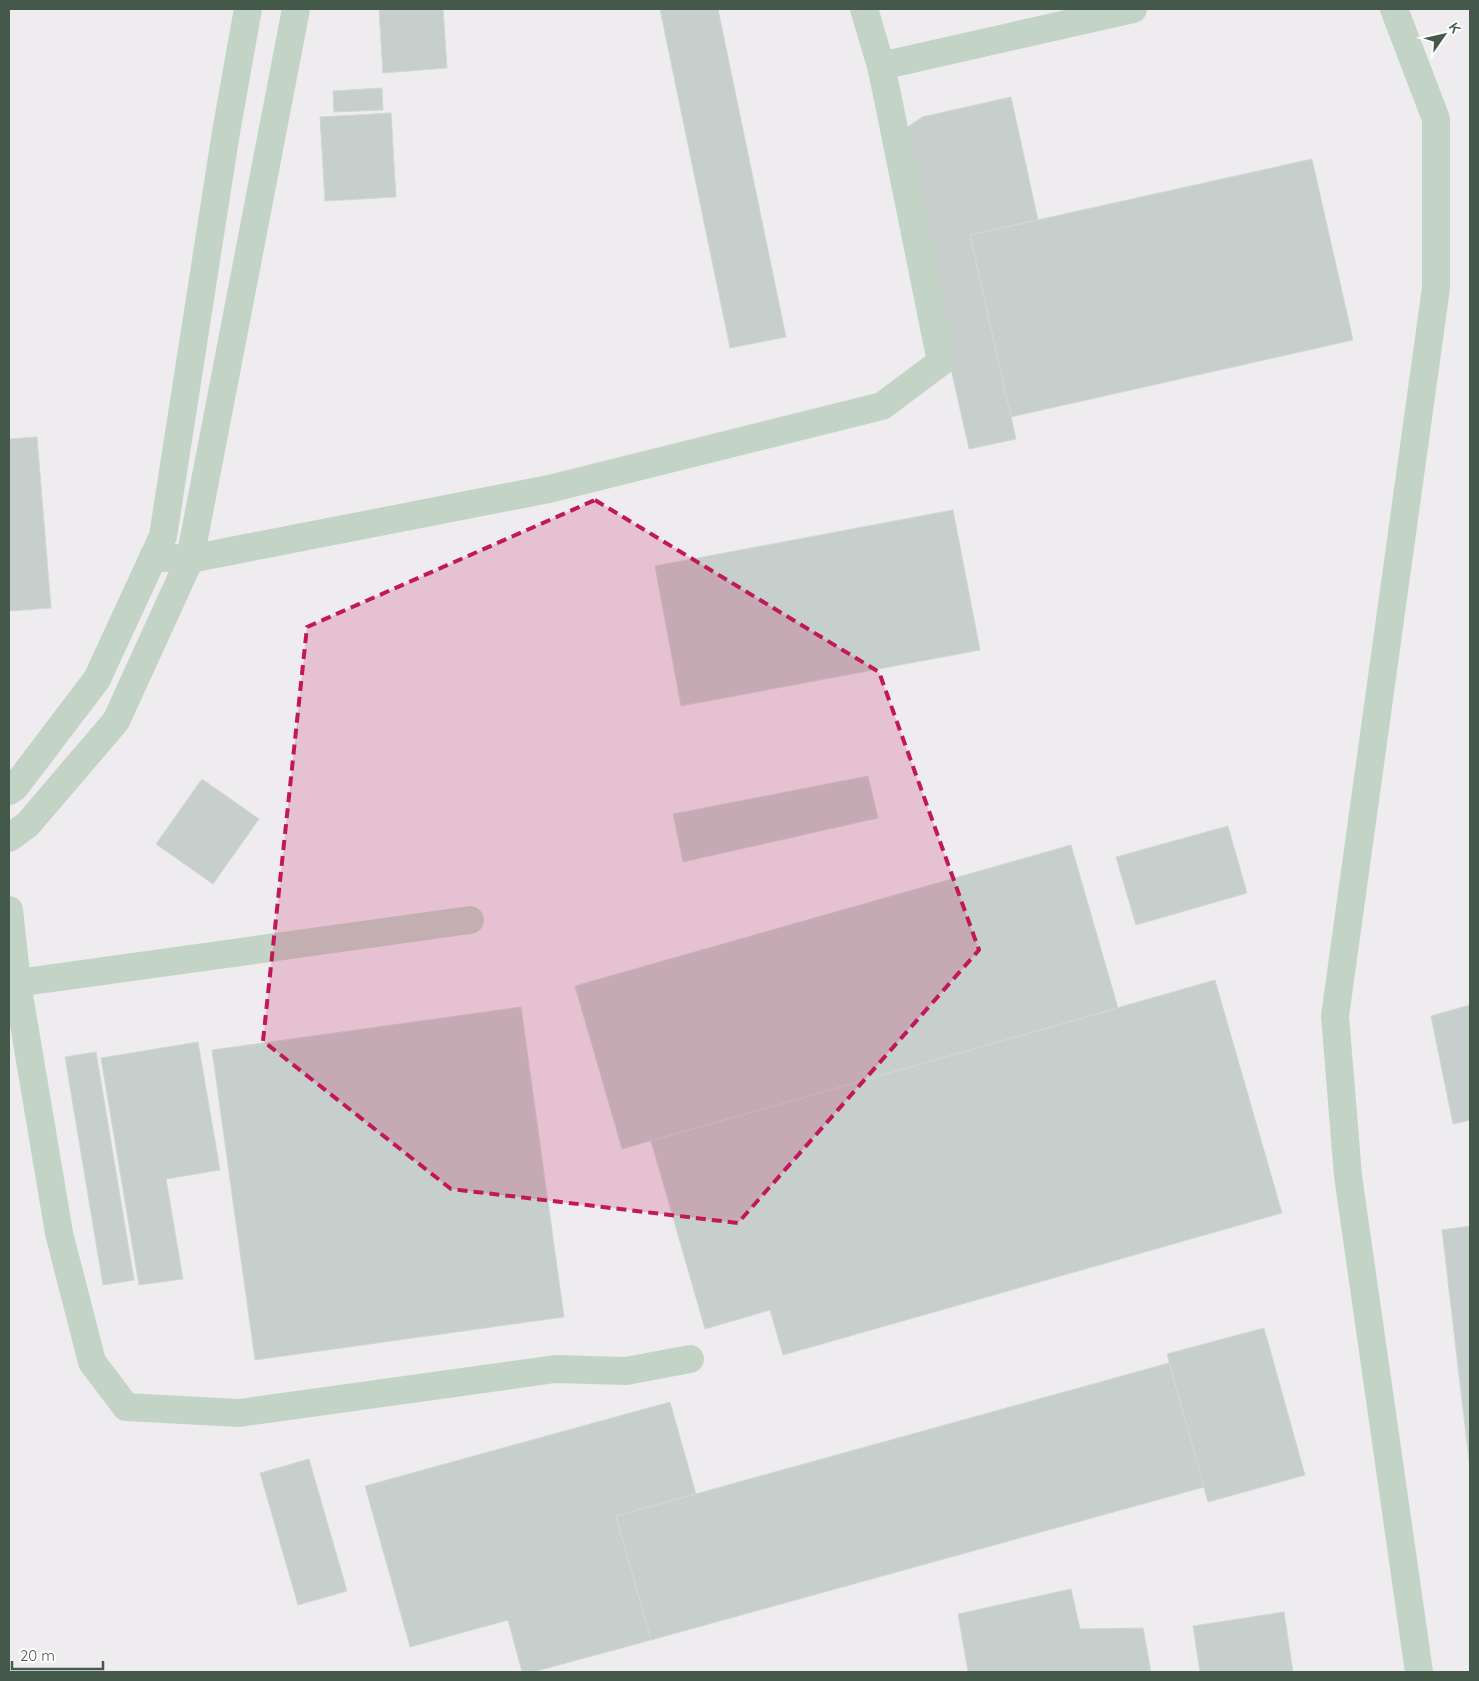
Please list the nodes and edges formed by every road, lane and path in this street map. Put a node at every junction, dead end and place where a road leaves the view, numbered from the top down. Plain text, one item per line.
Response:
1 (248, 9) edge
2 (296, 9) edge
3 (864, 9) edge
4 (1134, 9) edge
5 (1394, 9) edge
6 (881, 66) junction
7 (153, 557) junction
8 (190, 559) junction
9 (9, 791) edge
10 (9, 838) edge
11 (9, 910) edge
12 (470, 920) dead end
13 (16, 983) junction
14 (690, 1359) dead end
15 (1419, 1672) edge

1 - 7 street
2 - 8 street
3 - 6 street
4 - 6 street
5 - 15 street
6 - 8 street
7 - 8 street
7 - 9 street
8 - 10 street
11 - 13 street
12 - 13 street
13 - 14 street

